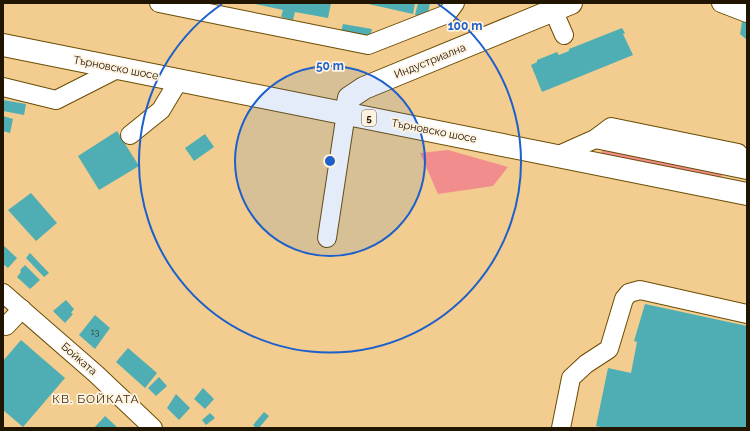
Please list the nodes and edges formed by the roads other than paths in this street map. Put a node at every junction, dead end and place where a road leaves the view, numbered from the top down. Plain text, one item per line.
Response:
1 (160, 3) edge
2 (454, 3) edge
3 (721, 3) edge
4 (558, 5) edge
5 (747, 12) edge
6 (564, 35) dead end
7 (3, 45) edge
8 (119, 68) junction
9 (180, 80) junction
10 (3, 87) edge
11 (346, 113) junction
12 (130, 135) dead end
13 (559, 155) junction
14 (747, 169) edge
15 (747, 194) edge
16 (327, 238) dead end
17 (3, 293) edge
18 (22, 309) junction
19 (747, 314) edge
20 (6, 326) dead end
21 (153, 428) edge
22 (561, 428) edge

1 - 2 street
3 - 5 street
4 - 6 street
4 - 11 main road, Индустриална
7 - 8 main road, Търновско шосе / 5
8 - 9 main road, Търновско шосе / 5
8 - 10 street
9 - 11 main road, Търновско шосе / 5
9 - 12 street
11 - 13 main road, Търновско шосе / 5
11 - 16 street
13 - 14 street
13 - 15 main road, Търновско шосе / 5
17 - 18 street, Бойката
18 - 20 street
18 - 21 street, Бойката
19 - 22 street

